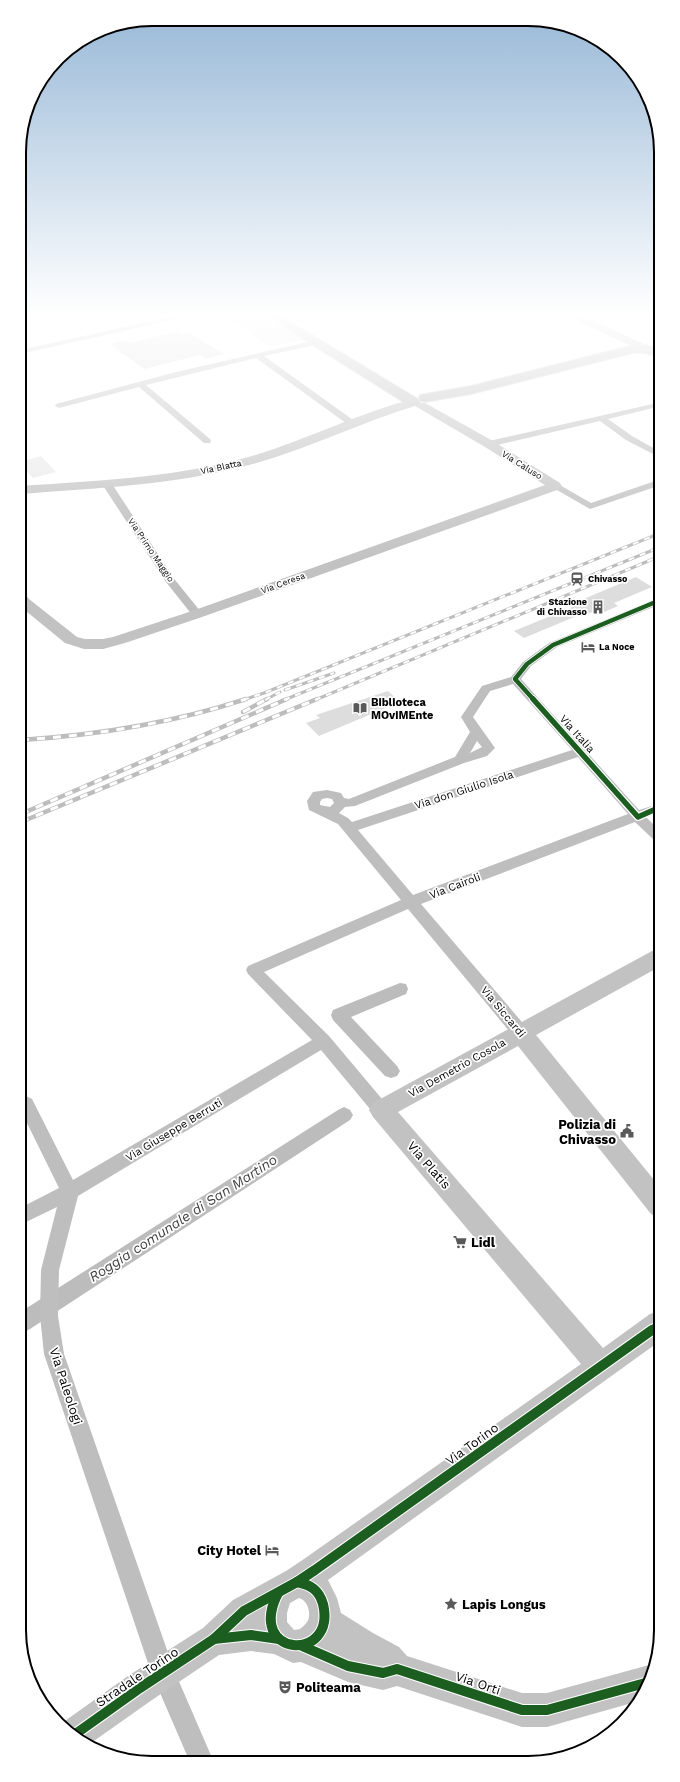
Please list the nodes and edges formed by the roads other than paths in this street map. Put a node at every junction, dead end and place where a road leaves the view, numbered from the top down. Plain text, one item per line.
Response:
1 (99, 395) edge
2 (154, 395) edge
3 (313, 395) edge
4 (407, 395) edge
5 (450, 395) edge
6 (423, 402) junction
7 (59, 406) dead end
8 (654, 406) edge
9 (601, 418) junction
10 (354, 424) junction
11 (207, 441) dead end
12 (490, 444) junction
13 (654, 451) edge
14 (107, 484) junction
15 (654, 485) edge
16 (555, 486) junction
17 (26, 490) edge
18 (654, 603) edge
19 (26, 604) edge
20 (197, 614) junction
21 (515, 679) junction
22 (476, 732) junction
23 (580, 752) junction
24 (460, 760) junction
25 (654, 810) edge
26 (638, 817) junction
27 (346, 825) junction
28 (654, 833) edge
29 (410, 902) junction
30 (654, 961) edge
31 (254, 970) joint
32 (522, 1033) junction
33 (323, 1040) junction
34 (26, 1104) edge
35 (381, 1110) junction
36 (70, 1191) junction
37 (654, 1198) edge
38 (26, 1214) edge
39 (654, 1328) edge
40 (600, 1365) junction
41 (288, 1587) junction
42 (324, 1621) junction
43 (214, 1639) junction
44 (291, 1643) junction
45 (397, 1669) junction
46 (163, 1672) junction
47 (641, 1684) edge
48 (78, 1732) edge
49 (199, 1756) edge

1 - 7 street
2 - 11 street
3 - 10 street
4 - 6 main road, Via Caluso
5 - 6 main road
6 - 10 street, Via Blatta
6 - 12 street, Via Caluso
8 - 9 street
9 - 12 street
9 - 13 street
10 - 14 street, Via Blatta
12 - 16 street, Via Caluso
14 - 17 street, Via Blatta
14 - 20 street, Via Primo Maggio
15 - 16 street, Via Caluso
16 - 20 street, Via Ceresa
18 - 21 street
19 - 20 street, Via Ceresa
21 - 22 street
21 - 23 street, Via Italia
22 - 24 street
22 - 24 street
23 - 26 street, Via Italia
23 - 27 street, Via don Giulio Isola
24 - 27 street, Via Siccardi
25 - 26 street, Via Cairoli
26 - 28 street, Via Italia
26 - 29 street, Via Cairoli
27 - 29 street, Via Siccardi
29 - 31 street, Via Cairoli
29 - 32 street, Via Siccardi
30 - 32 street, Via Demetrio Cosola
31 - 33 street, Via Platis
32 - 35 street, Via Demetrio Cosola
32 - 37 street, Via Siccardi
33 - 35 street, Via Platis
33 - 36 street, Via Giuseppe Berruti
34 - 36 street
35 - 40 street, Via Platis
36 - 38 street, Via Giuseppe Berruti
36 - 46 street, Via Paleologi
39 - 40 street, Via Torino
40 - 41 street, Via Torino
41 - 42 street
41 - 43 street, Stradale Torino
41 - 44 street
42 - 44 street
42 - 45 street, Via Orti
43 - 44 street, Stradale Torino
43 - 46 street, Stradale Torino
44 - 45 street, Via Orti
45 - 47 street, Via Orti
46 - 48 street, Stradale Torino
46 - 49 street, Via Paleologi

